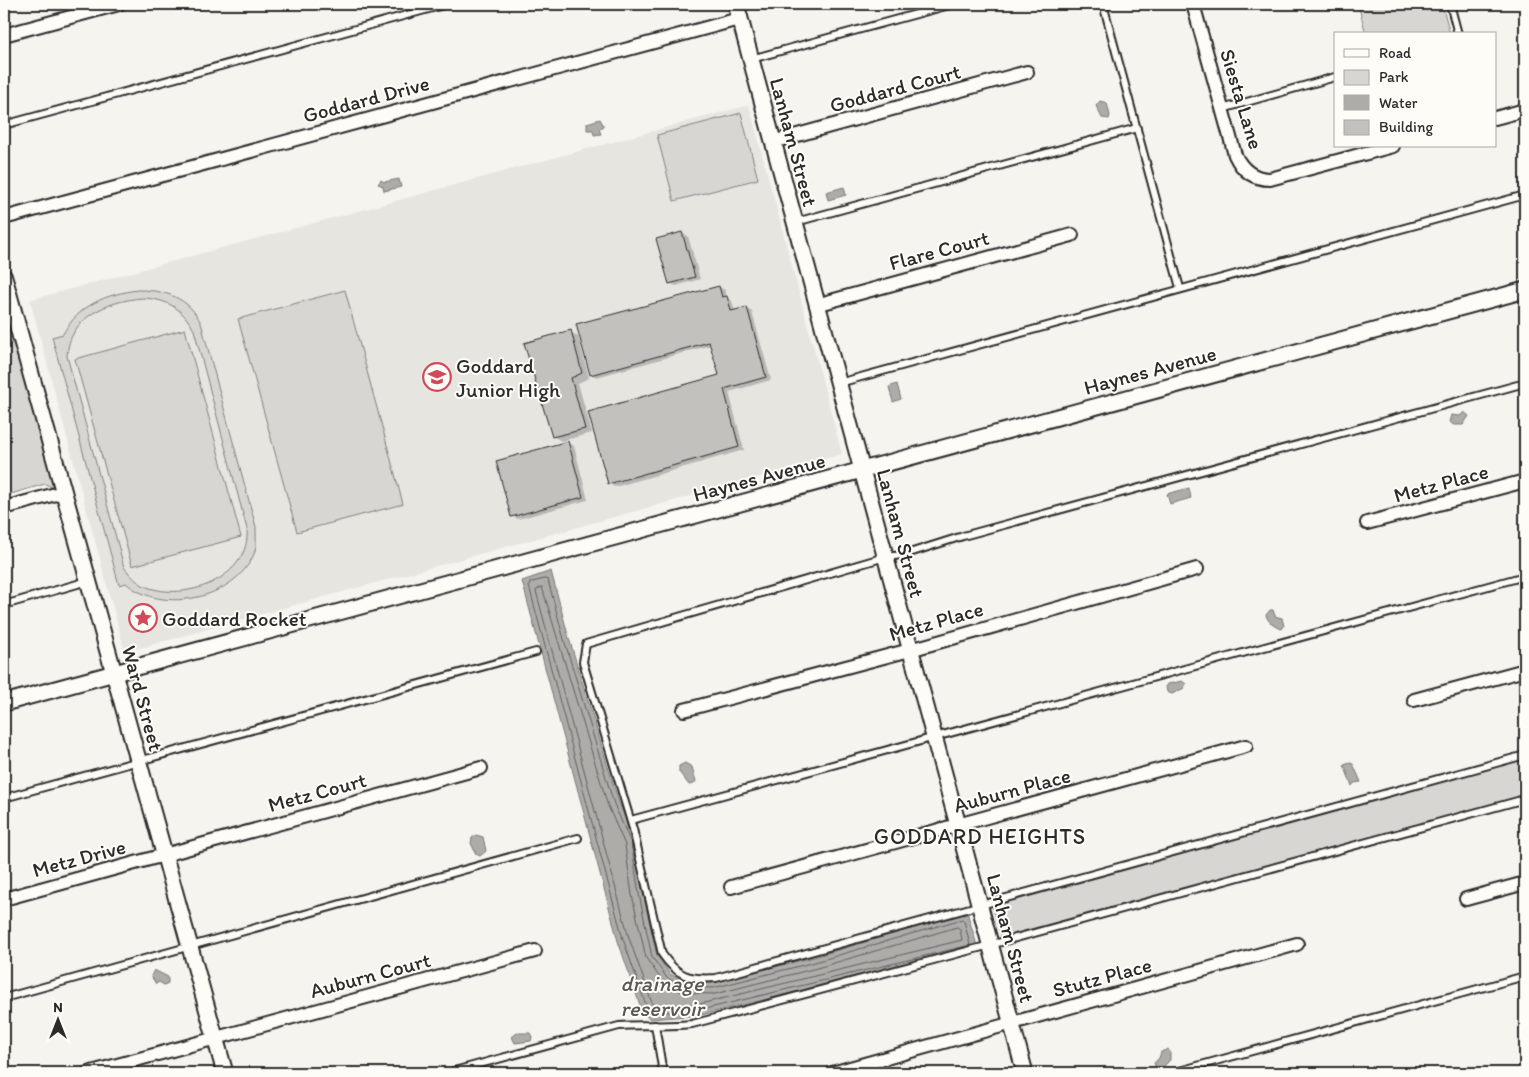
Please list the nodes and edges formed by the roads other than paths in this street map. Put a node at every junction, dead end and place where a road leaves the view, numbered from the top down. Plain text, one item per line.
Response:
1 (119, 4) edge
2 (447, 4) edge
3 (953, 4) edge
4 (1104, 4) edge
5 (1194, 4) edge
6 (1450, 4) edge
7 (737, 11) edge
8 (1457, 32) edge
9 (4, 35) edge
10 (750, 59) junction
11 (1028, 72) dead end
12 (1334, 77) edge
13 (1222, 109) junction
14 (1525, 110) edge
15 (1496, 118) edge
16 (4, 125) edge
17 (1137, 128) junction
18 (772, 142) junction
19 (1385, 148) edge
20 (1525, 195) edge
21 (4, 218) edge
22 (794, 222) junction
23 (1072, 235) dead end
24 (4, 277) edge
25 (1180, 288) junction
26 (1525, 290) edge
27 (816, 305) junction
28 (1525, 383) edge
29 (838, 384) junction
30 (862, 471) junction
31 (1525, 481) edge
32 (63, 492) junction
33 (4, 508) edge
34 (1367, 523) dead end
35 (886, 557) junction
36 (1197, 569) dead end
37 (1525, 576) edge
38 (88, 581) junction
39 (4, 605) edge
40 (910, 650) junction
41 (536, 652) dead end
42 (1525, 670) edge
43 (114, 674) junction
44 (1414, 700) dead end
45 (4, 703) edge
46 (684, 710) dead end
47 (934, 736) junction
48 (1246, 746) dead end
49 (1525, 755) edge
50 (138, 761) junction
51 (481, 768) dead end
52 (4, 798) edge
53 (1525, 799) edge
54 (631, 820) junction
55 (958, 825) junction
56 (578, 838) dead end
57 (164, 855) junction
58 (1525, 883) edge
59 (731, 887) dead end
60 (4, 899) edge
61 (1466, 899) dead end
62 (980, 904) junction
63 (1297, 944) dead end
64 (990, 945) junction
65 (190, 948) junction
66 (535, 951) dead end
67 (1525, 976) edge
68 (4, 998) edge
69 (1011, 1023) junction
70 (654, 1025) junction
71 (215, 1038) junction
72 (88, 1073) edge
73 (224, 1073) edge
74 (447, 1073) edge
75 (662, 1073) edge
76 (832, 1073) edge
77 (1024, 1073) edge
78 (1172, 1073) edge

1 - 9 street
2 - 16 lane
3 - 10 lane
4 - 17 lane
5 - 13 street, Siesta Lane
6 - 8 lane
7 - 10 street, Lanham Street
7 - 21 street, Goddard Drive
10 - 18 street, Lanham Street
11 - 18 street, Goddard Court
12 - 13 lane
13 - 19 street, Siesta Lane
14 - 15 street
17 - 22 lane
17 - 25 lane
18 - 22 street, Lanham Street
20 - 25 lane
22 - 27 street, Lanham Street
23 - 27 street, Flare Court
24 - 32 street, Ward Street
25 - 29 lane
26 - 30 street, Haynes Avenue
27 - 29 street, Lanham Street
28 - 35 lane
29 - 30 street, Lanham Street
30 - 35 street, Lanham Street
30 - 43 street, Haynes Avenue
31 - 34 street, Metz Place
32 - 33 street
32 - 38 street, Ward Street
35 - 40 street, Lanham Street
35 - 54 lane
36 - 40 street, Metz Place
37 - 47 lane
38 - 39 lane
38 - 43 street, Ward Street
40 - 46 street, Metz Place
40 - 47 street, Lanham Street
41 - 50 lane
42 - 44 street
43 - 45 street, Haynes Avenue
43 - 50 street, Ward Street
47 - 54 lane
47 - 55 street, Lanham Street
48 - 55 street, Auburn Place
49 - 62 lane
50 - 52 lane
50 - 57 street, Ward Street
51 - 57 street, Metz Court
53 - 64 lane
54 - 62 lane
55 - 59 street, Auburn Place
55 - 62 street, Lanham Street
56 - 65 lane
57 - 60 street, Metz Drive
57 - 65 street, Ward Street
58 - 61 street
62 - 64 street, Lanham Street
63 - 69 street, Stutz Place
64 - 69 street, Lanham Street
64 - 70 lane
65 - 68 lane
65 - 71 street, Ward Street
66 - 71 street, Auburn Court
67 - 78 lane
69 - 76 street, Stutz Place
69 - 77 street, Lanham Street
70 - 74 lane
70 - 75 lane
71 - 72 street, Auburn Court
71 - 73 street, Ward Street

